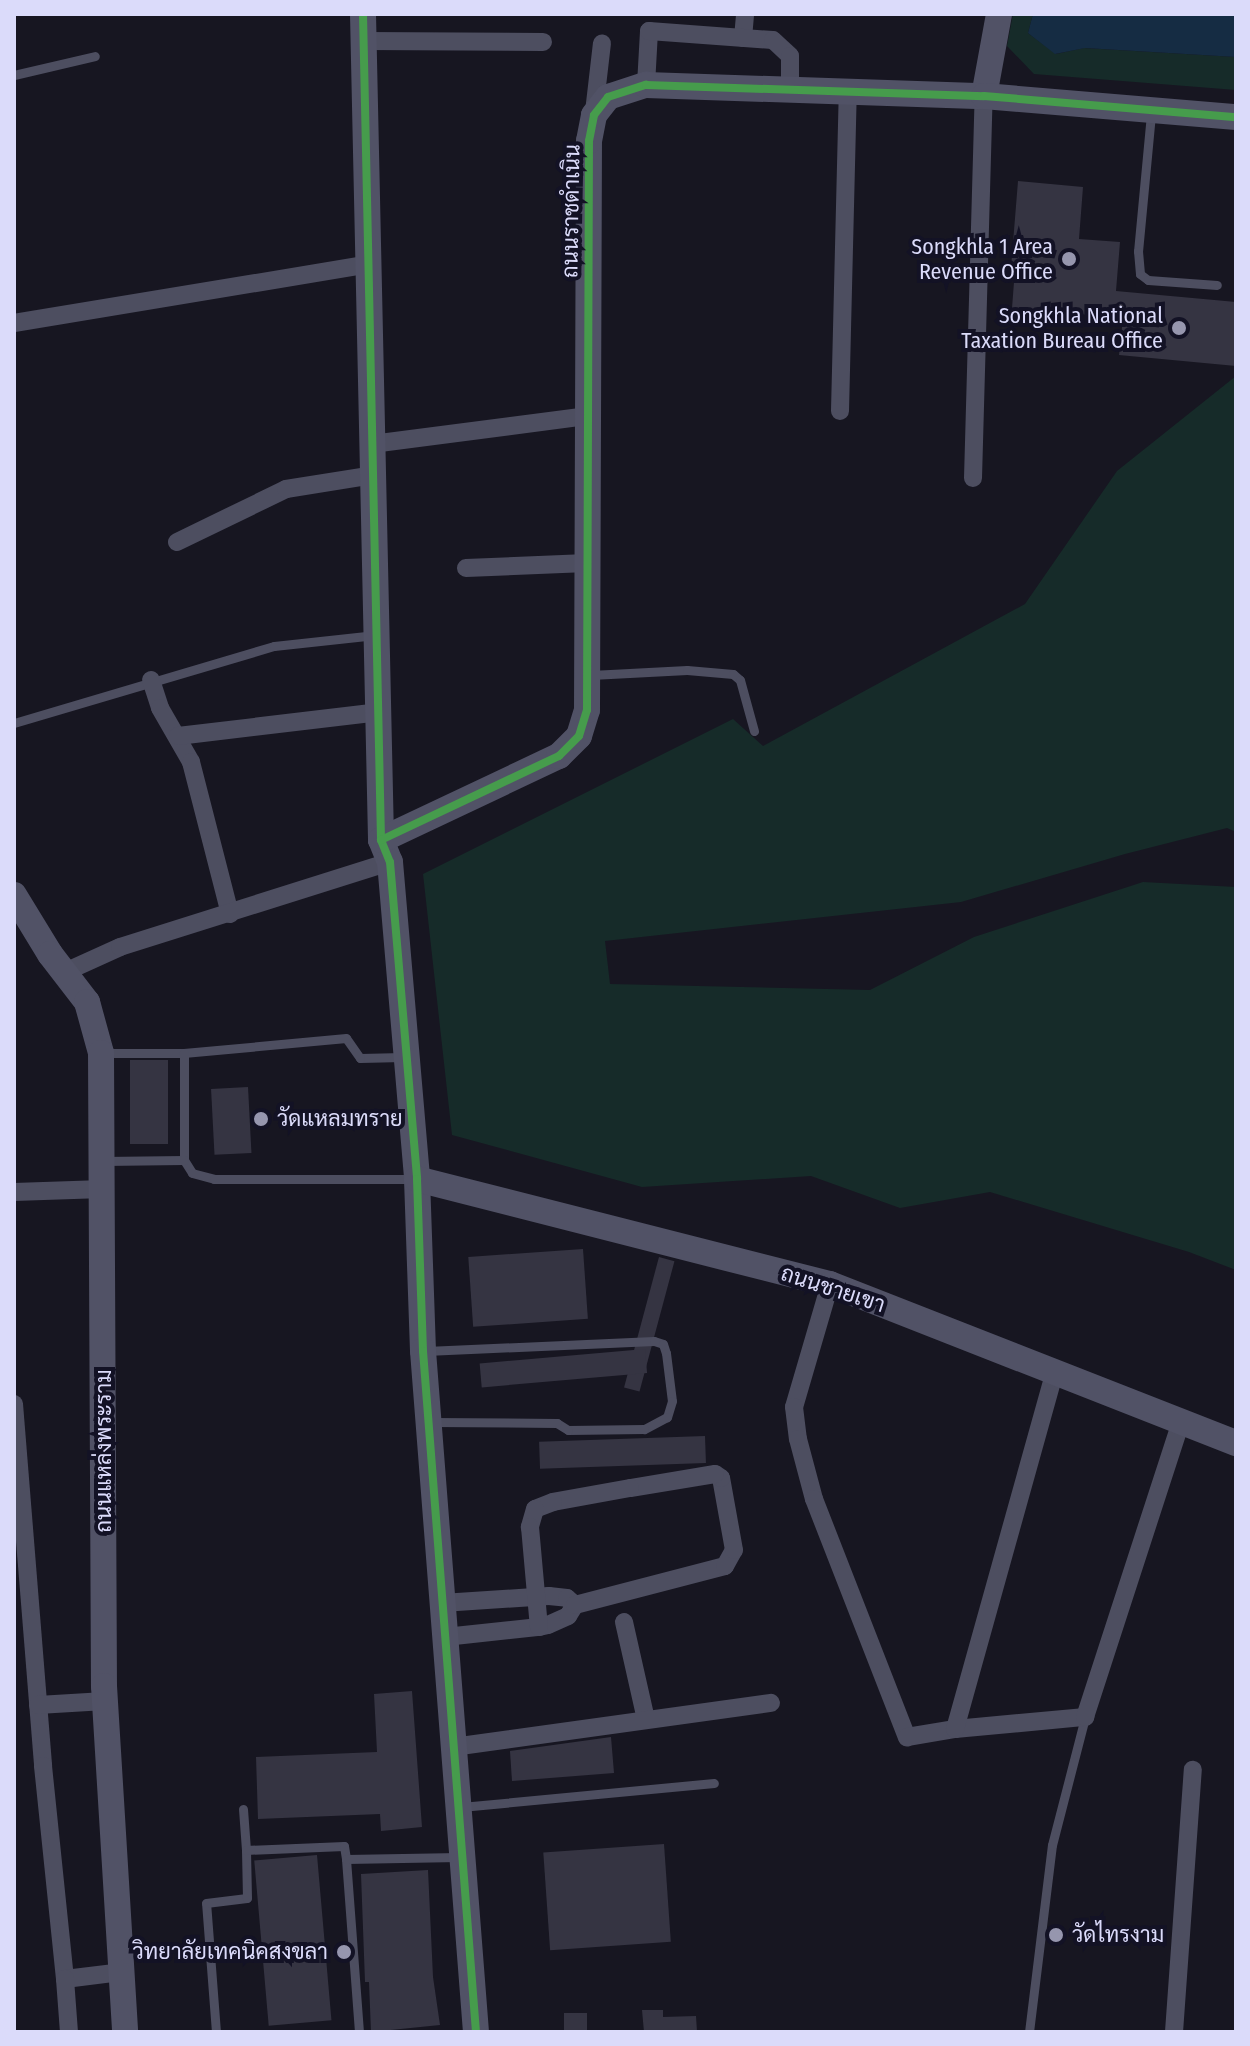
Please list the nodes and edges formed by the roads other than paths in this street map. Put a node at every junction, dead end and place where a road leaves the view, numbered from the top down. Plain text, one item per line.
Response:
1 (363, 14) edge
2 (745, 14) edge
3 (999, 14) edge
4 (743, 38) junction
5 (364, 41) junction
6 (543, 42) dead end
7 (602, 43) dead end
8 (95, 56) dead end
9 (14, 75) edge
10 (646, 85) junction
11 (790, 90) junction
12 (848, 91) junction
13 (984, 96) junction
14 (1152, 110) junction
15 (594, 115) junction
16 (1236, 117) edge
17 (369, 264) junction
18 (1217, 285) dead end
19 (14, 323) edge
20 (840, 411) dead end
21 (588, 416) junction
22 (372, 444) junction
23 (373, 475) junction
24 (973, 478) dead end
25 (177, 542) dead end
26 (587, 563) junction
27 (466, 568) dead end
28 (376, 635) junction
29 (587, 675) junction
30 (151, 680) junction
31 (378, 712) junction
32 (14, 723) edge
33 (754, 731) dead end
34 (178, 736) junction
35 (386, 851) junction
36 (14, 895) edge
37 (230, 914) junction
38 (65, 972) junction
39 (101, 1053) junction
40 (184, 1053) junction
41 (406, 1057) junction
42 (184, 1160) junction
43 (103, 1161) junction
44 (417, 1179) junction
45 (103, 1189) junction
46 (14, 1192) edge
47 (830, 1284) junction
48 (423, 1351) junction
49 (1055, 1371) junction
50 (14, 1404) edge
51 (428, 1422) junction
52 (1181, 1422) junction
53 (1236, 1443) edge
54 (535, 1596) junction
55 (442, 1603) junction
56 (575, 1605) junction
57 (624, 1622) dead end
58 (539, 1627) junction
59 (445, 1637) junction
60 (105, 1701) junction
61 (771, 1703) dead end
62 (38, 1705) junction
63 (1085, 1717) junction
64 (646, 1720) junction
65 (955, 1729) junction
66 (453, 1747) junction
67 (1193, 1770) dead end
68 (714, 1783) dead end
69 (458, 1807) junction
70 (243, 1809) dead end
71 (246, 1850) junction
72 (462, 1857) junction
73 (346, 1859) junction
74 (121, 1972) junction
75 (65, 1979) junction
76 (69, 2032) edge
77 (125, 2032) edge
78 (216, 2032) edge
79 (359, 2032) edge
80 (476, 2032) edge
81 (1029, 2032) edge
82 (1174, 2032) edge

1 - 5 street
2 - 4 street
3 - 13 street
4 - 10 street
4 - 11 street
5 - 6 street
5 - 17 street
7 - 15 street
8 - 9 lane
10 - 11 street, ถนนราชดำเนิน
10 - 15 street, ถนนราชดำเนิน
11 - 12 street, ถนนราชดำเนิน
12 - 13 street, ถนนราชดำเนิน
12 - 20 street
13 - 14 street, ถนนราชดำเนิน
13 - 24 street
14 - 16 street, ถนนราชดำเนิน
14 - 18 lane
15 - 21 street, ถนนราชดำเนิน
17 - 19 street
17 - 22 street
21 - 22 street
21 - 26 street, ถนนราชดำเนิน
22 - 23 street
23 - 25 street
23 - 28 street
26 - 27 street
26 - 29 street, ถนนราชดำเนิน
28 - 30 lane
28 - 31 street
29 - 33 lane
29 - 35 street, ถนนราชดำเนิน
30 - 32 lane
30 - 34 street
31 - 34 street
31 - 35 street
34 - 37 street
35 - 37 street
35 - 41 street
36 - 38 street, ถนนแหล่งพระราม
37 - 38 street
38 - 39 street, ถนนแหล่งพระราม
39 - 40 lane
39 - 43 street, ถนนแหล่งพระราม
40 - 41 lane
40 - 42 lane
41 - 44 street
42 - 43 lane
42 - 44 lane
43 - 45 street, ถนนแหล่งพระราม
44 - 47 street, ถนนชายเขา
44 - 48 street
45 - 46 street
45 - 60 street, ถนนแหล่งพระราม
47 - 49 street, ถนนชายเขา
47 - 65 street
48 - 51 street
48 - 51 lane
49 - 52 street, ถนนชายเขา
49 - 65 street
50 - 62 street
51 - 55 street
52 - 53 street, ถนนชายเขา
52 - 63 street
54 - 55 street
54 - 56 street
54 - 56 street
54 - 58 street
55 - 59 street
56 - 58 street
57 - 64 street
58 - 59 street
59 - 66 street
60 - 62 street
60 - 74 street, ถนนแหล่งพระราม
61 - 64 street
62 - 75 street
63 - 65 street
63 - 81 lane
64 - 66 street
66 - 69 street
67 - 82 street
68 - 69 lane
69 - 72 street
70 - 71 lane
71 - 73 lane
71 - 78 lane
72 - 73 lane
72 - 80 street
73 - 79 lane
74 - 75 street
74 - 77 street, ถนนแหล่งพระราม
75 - 76 street

